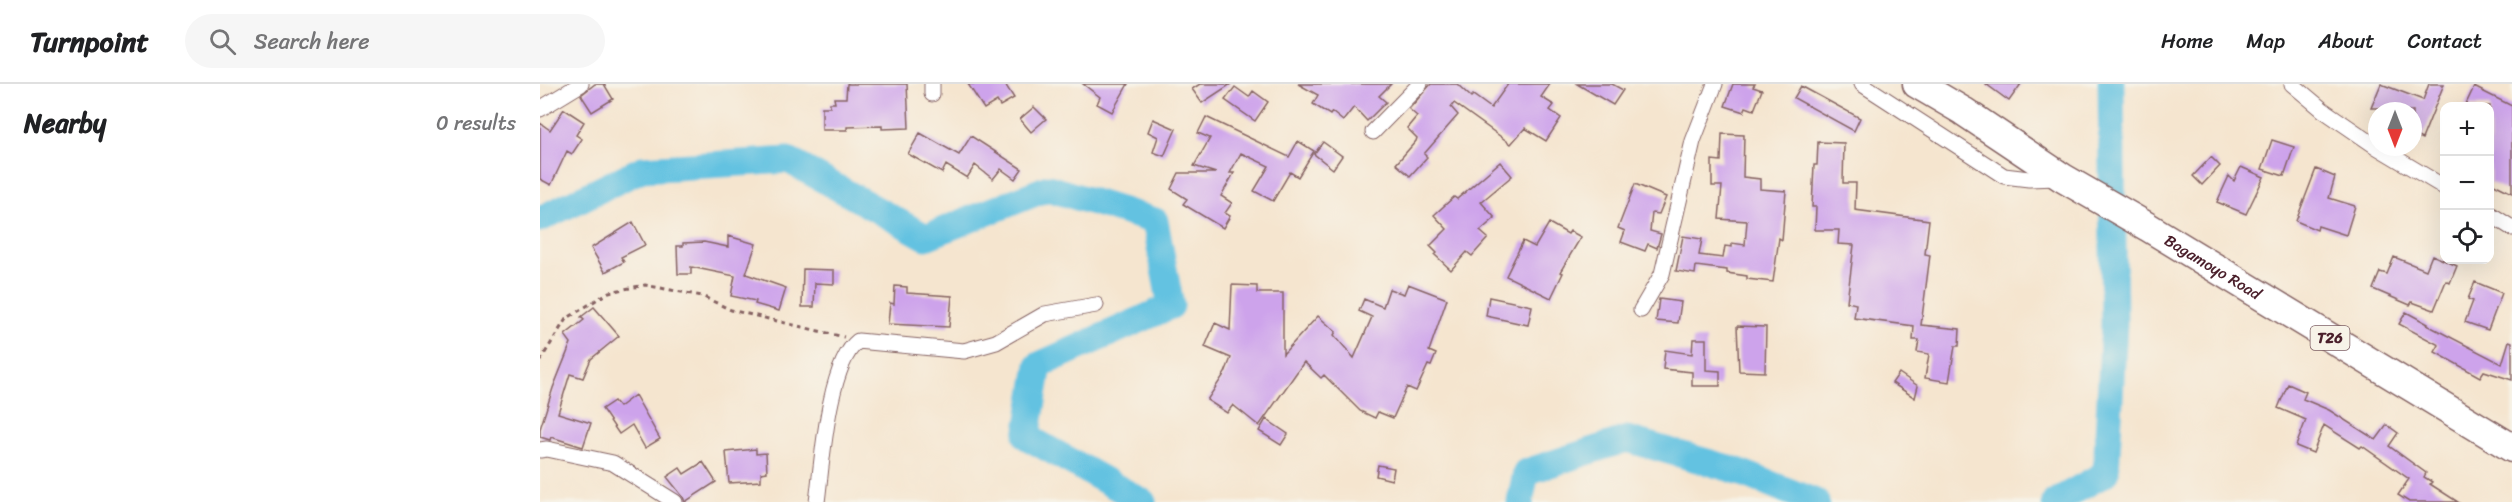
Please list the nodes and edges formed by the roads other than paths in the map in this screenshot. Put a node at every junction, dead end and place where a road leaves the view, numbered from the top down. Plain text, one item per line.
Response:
1 (581, 84) edge
2 (1420, 84) edge
3 (1715, 84) edge
4 (1862, 84) edge
5 (1917, 84) edge
6 (2292, 84) edge
7 (540, 109) edge
8 (1373, 132) dead end
9 (2368, 141) edge
10 (2392, 156) edge
11 (2075, 184) junction
12 (2440, 184) edge
13 (2494, 217) edge
14 (2512, 228) edge
15 (1096, 305) dead end
16 (1641, 310) dead end
17 (2512, 448) edge
18 (540, 450) edge
19 (673, 501) edge
20 (817, 502) edge

1 - 7 street
2 - 8 street
3 - 16 street
4 - 11 street
5 - 11 highway, Bagamoyo Road / T26
6 - 9 street
10 - 12 street
11 - 17 highway, Bagamoyo Road / T26
13 - 14 street
15 - 20 street
18 - 19 street

